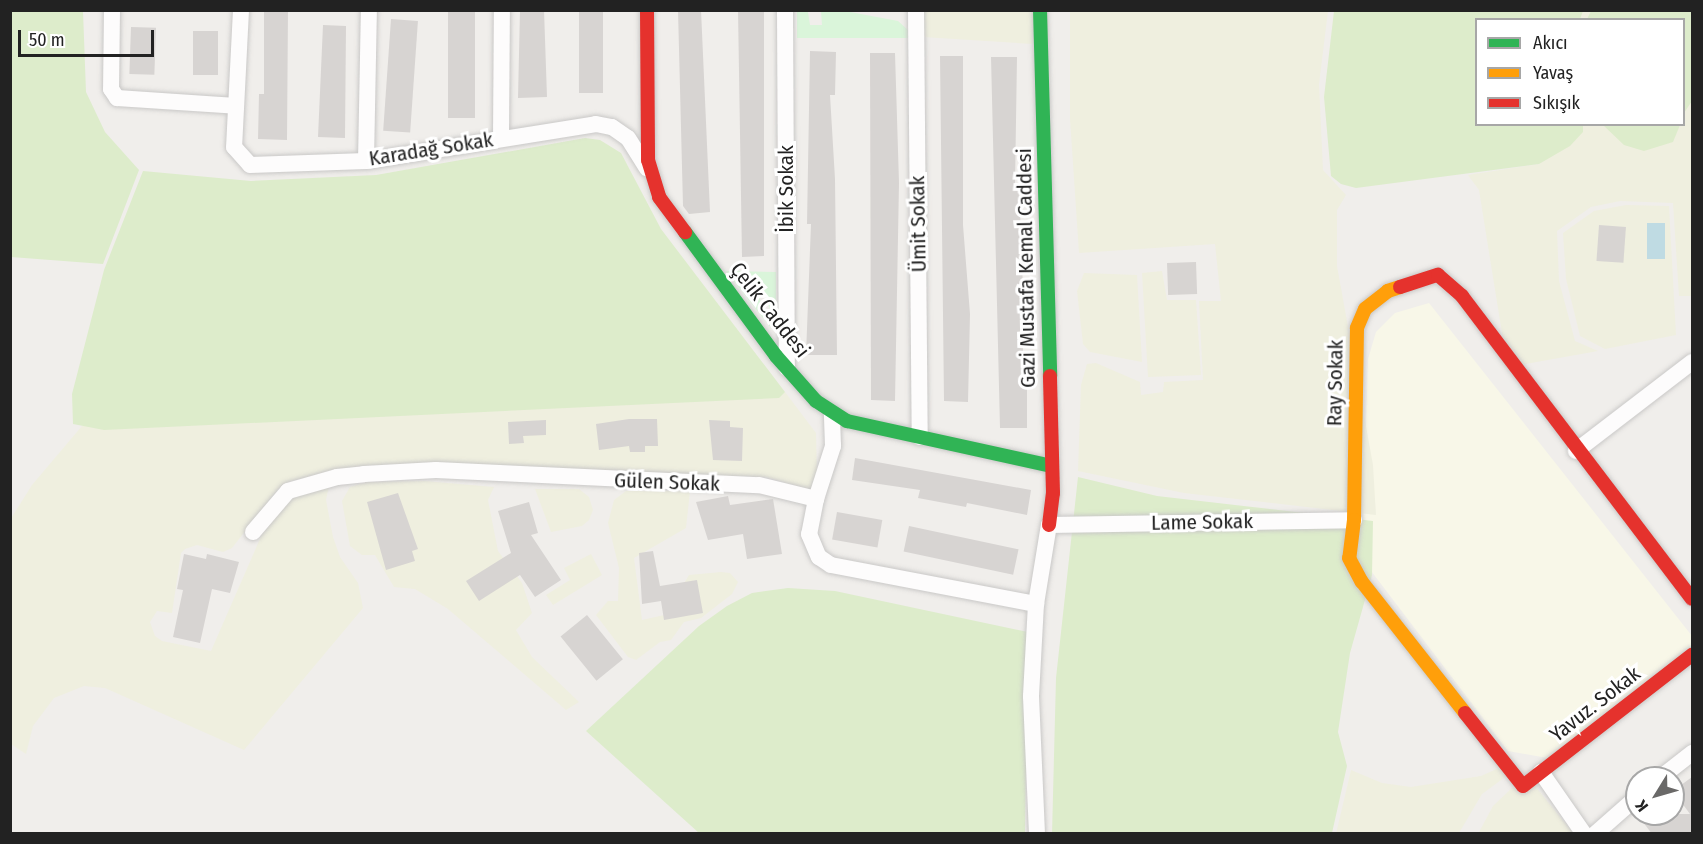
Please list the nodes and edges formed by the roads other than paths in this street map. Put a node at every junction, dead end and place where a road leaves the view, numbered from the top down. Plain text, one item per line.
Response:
1 (112, 10) edge
2 (241, 10) edge
3 (369, 10) edge
4 (502, 10) edge
5 (647, 10) edge
6 (784, 10) edge
7 (916, 10) edge
8 (1040, 10) edge
9 (236, 106) junction
10 (501, 138) junction
11 (366, 161) junction
12 (651, 175) junction
13 (1692, 362) edge
14 (787, 368) junction
15 (832, 414) junction
16 (920, 437) junction
17 (1576, 451) junction
18 (1051, 466) junction
19 (816, 499) junction
20 (1354, 520) junction
21 (1049, 525) junction
22 (253, 532) dead end
23 (1692, 599) edge
24 (1036, 604) junction
25 (1692, 655) edge
26 (1692, 753) edge
27 (1675, 766) edge
28 (1541, 772) junction
29 (1522, 786) joint
30 (1625, 808) edge
31 (1037, 834) edge
32 (1584, 834) edge
33 (1595, 834) edge

1 - 9 street
2 - 9 street
3 - 11 street
4 - 10 street
5 - 12 street, Çelik Caddesi
6 - 14 street, İbik Sokak
7 - 16 street, Ümit Sokak
8 - 18 street, Gazi Mustafa Kemal Caddesi
9 - 11 street, Karadağ Sokak
10 - 11 street, Karadağ Sokak
10 - 12 street, Karadağ Sokak
12 - 14 street, Çelik Caddesi
13 - 17 street
14 - 15 street, Çelik Caddesi
15 - 16 street, Çelik Caddesi
15 - 19 street
16 - 18 street, Çelik Caddesi
17 - 20 street, Ray Sokak
17 - 23 street, Ray Sokak
18 - 21 street, Gazi Mustafa Kemal Caddesi
19 - 22 street, Gülen Sokak
19 - 24 street
20 - 21 street, Lame Sokak
20 - 29 street, Ray Sokak
21 - 24 street
24 - 31 street
25 - 28 street, Yavuz. Sokak
26 - 27 street
28 - 29 street, Yavuz. Sokak
28 - 32 street
30 - 33 street

